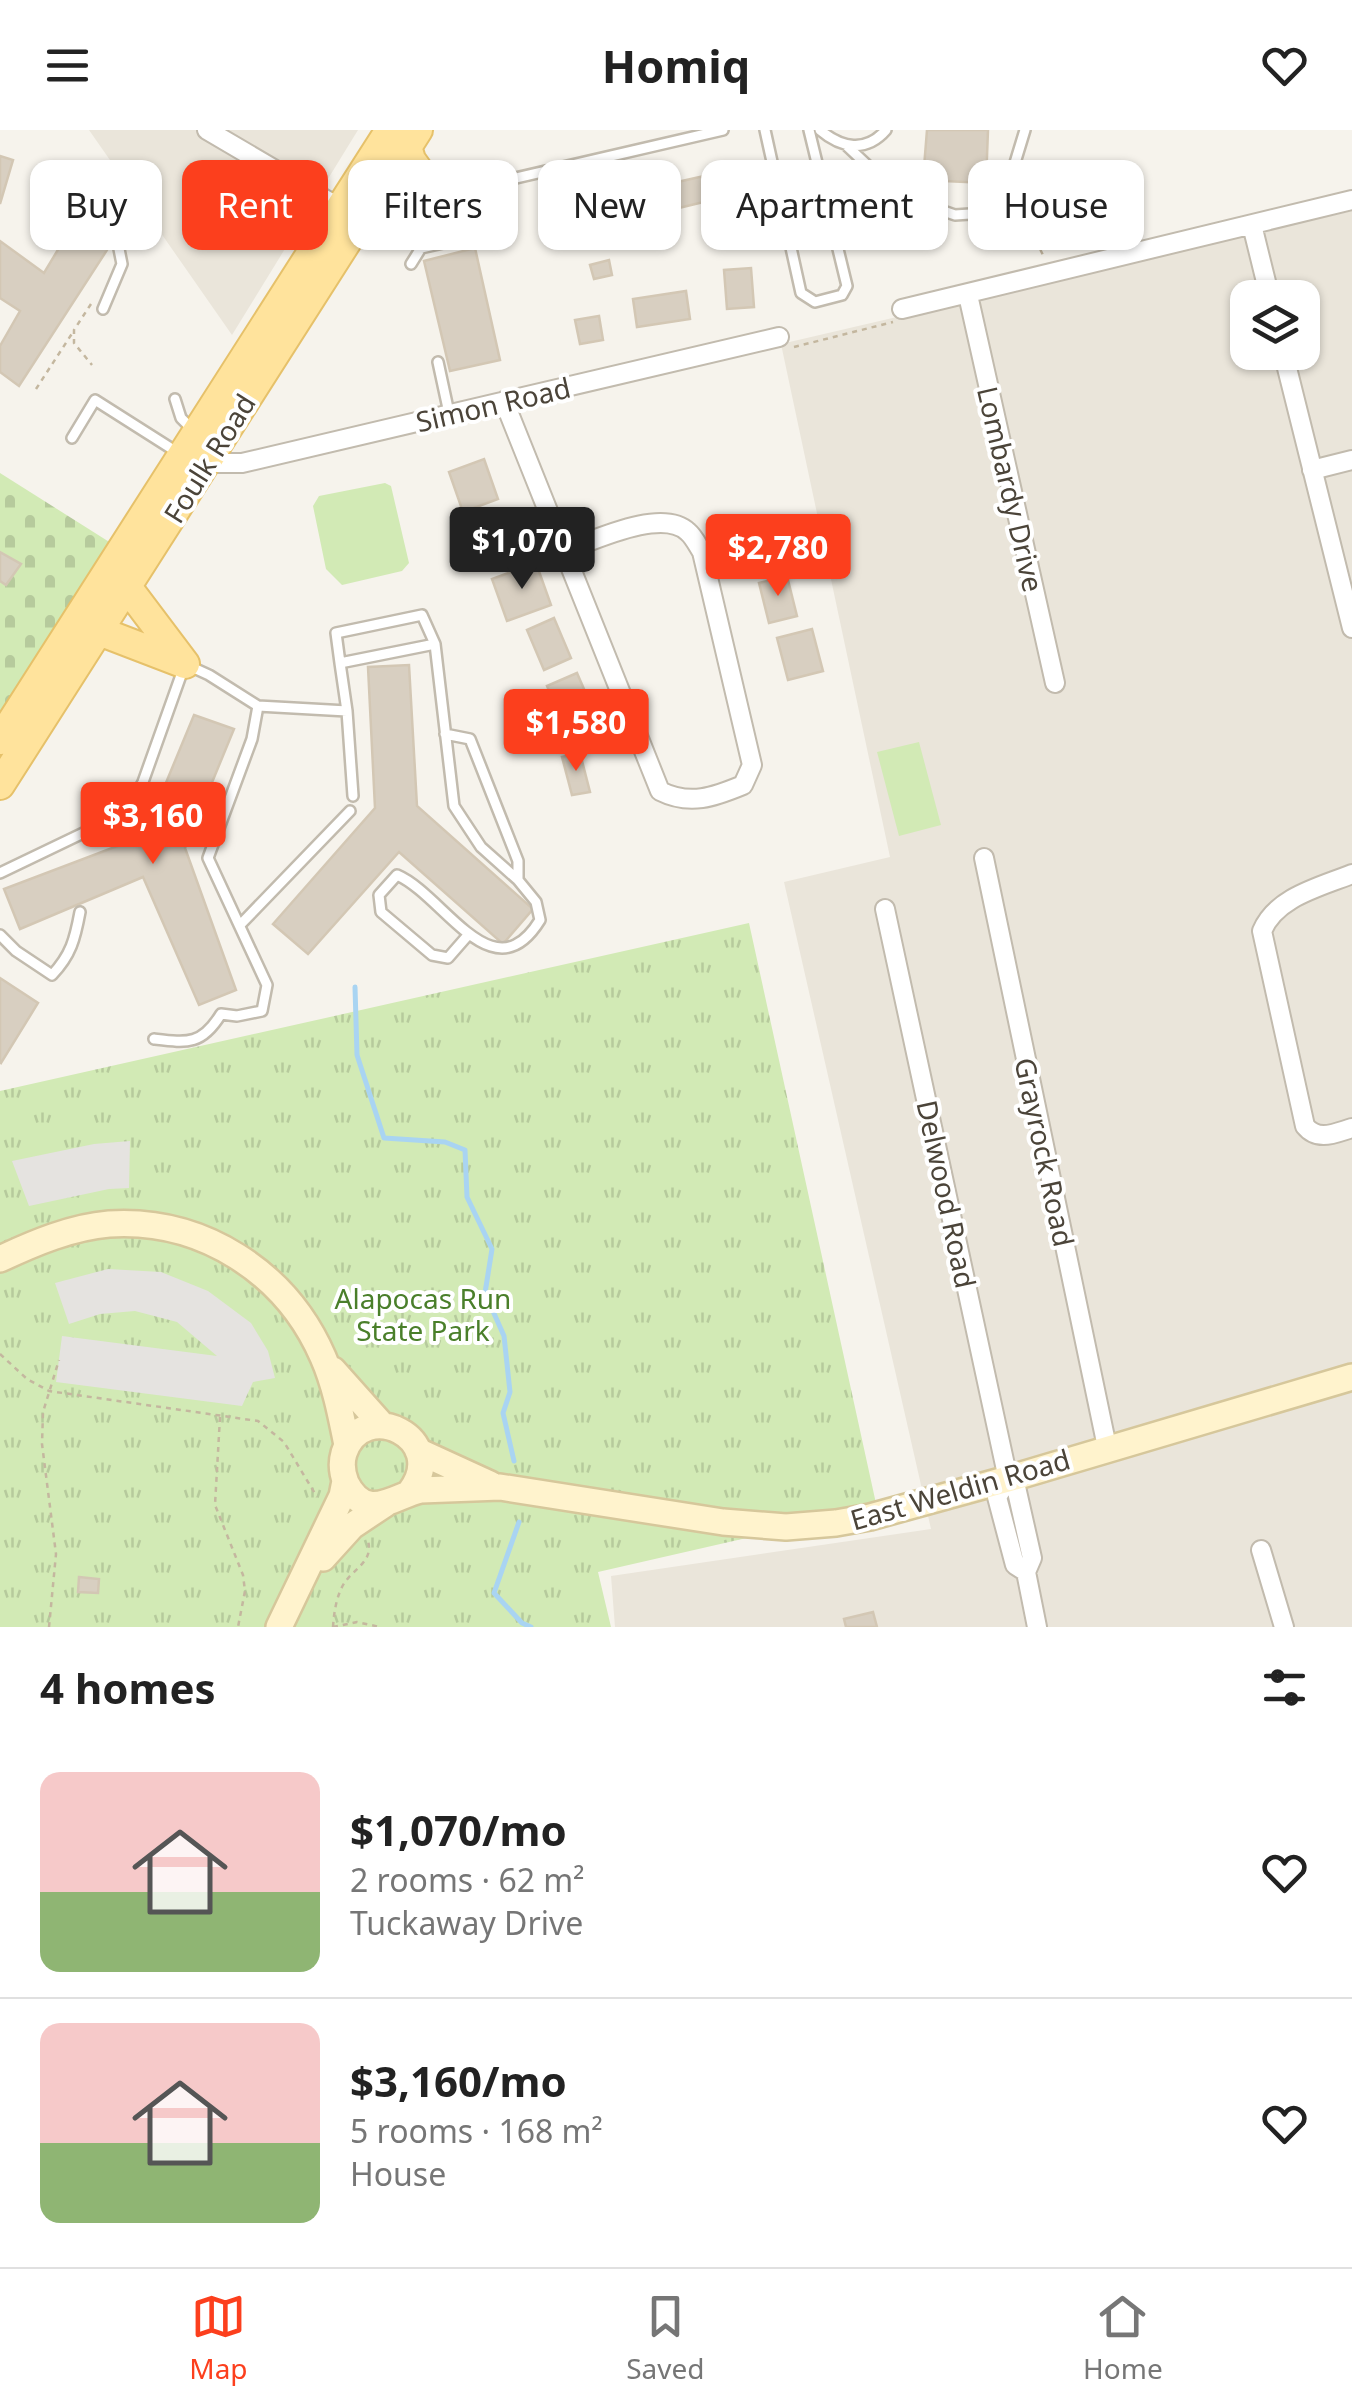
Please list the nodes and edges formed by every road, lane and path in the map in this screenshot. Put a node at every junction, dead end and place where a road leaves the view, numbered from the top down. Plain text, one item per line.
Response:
1 (207, 130) edge
2 (723, 130) edge
3 (765, 130) edge
4 (809, 130) edge
5 (820, 130) edge
6 (886, 130) edge
7 (1026, 130) edge
8 (405, 135) edge
9 (847, 146) junction
10 (388, 160) edge
11 (411, 160) edge
12 (1017, 160) edge
13 (518, 177) edge
14 (1352, 200) edge
15 (348, 210) edge
16 (968, 214) edge
17 (348, 218) edge
18 (1252, 224) junction
19 (119, 250) edge
20 (420, 250) edge
21 (1041, 250) edge
22 (411, 264) dead end
23 (1052, 274) junction
24 (1266, 280) edge
25 (968, 295) junction
26 (104, 309) dead end
27 (902, 309) joint
28 (74, 330) dead end
29 (787, 342) joint
30 (438, 362) dead end
31 (1288, 370) edge
32 (36, 389) dead end
33 (175, 399) dead end
34 (504, 402) junction
35 (450, 414) junction
36 (72, 438) dead end
37 (195, 450) junction
38 (1352, 460) edge
39 (1312, 470) junction
40 (564, 552) junction
41 (127, 587) junction
42 (1352, 628) edge
43 (99, 631) junction
44 (435, 644) junction
45 (340, 663) junction
46 (184, 664) junction
47 (1055, 682) dead end
48 (258, 706) junction
49 (347, 710) junction
50 (8, 734) edge
51 (445, 734) junction
52 (0, 786) edge
53 (352, 796) dead end
54 (350, 811) dead end
55 (984, 858) dead end
56 (0, 873) edge
57 (1352, 874) edge
58 (518, 880) junction
59 (885, 909) dead end
60 (80, 912) dead end
61 (240, 925) junction
62 (469, 934) junction
63 (0, 935) edge
64 (154, 1039) dead end
65 (1352, 1128) edge
66 (0, 1258) edge
67 (0, 1354) edge
68 (324, 1358) junction
69 (58, 1360) dead end
70 (1352, 1376) edge
71 (49, 1391) junction
72 (220, 1415) junction
73 (383, 1426) junction
74 (347, 1445) junction
75 (1107, 1447) junction
76 (418, 1450) junction
77 (1008, 1479) junction
78 (345, 1481) junction
79 (500, 1487) junction
80 (410, 1492) junction
81 (385, 1504) junction
82 (343, 1520) junction
83 (1262, 1550) dead end
84 (49, 1627) edge
85 (238, 1627) edge
86 (278, 1627) edge
87 (333, 1627) edge
88 (380, 1627) edge
89 (1036, 1627) edge
90 (1284, 1627) edge

1 - 15 street
2 - 13 lane
3 - 4 lane
5 - 9 lane
6 - 9 lane
7 - 12 lane
8 - 10 main road, Foulk Road
8 - 11 main road
9 - 16 lane
14 - 18 street
17 - 37 main road, Foulk Road
18 - 23 street
18 - 24 street
19 - 26 lane
20 - 22 lane
21 - 23 path
23 - 25 street
25 - 27 street
25 - 47 street, Lombardy Drive
27 - 29 path
28 - 32 path
29 - 34 street, Simon Road
30 - 35 lane
31 - 39 street
33 - 37 lane
34 - 35 street, Simon Road
34 - 40 street
35 - 37 street, Simon Road
36 - 37 lane
37 - 41 main road, Foulk Road
37 - 50 main road, Foulk Road
38 - 39 street
39 - 42 street
40 - 40 street
41 - 43 main road, Foulk Road
41 - 46 main road
43 - 46 main road
43 - 50 main road, Foulk Road
44 - 45 lane
44 - 45 lane
44 - 51 lane
45 - 49 lane
46 - 48 lane
46 - 56 lane
48 - 49 lane
48 - 61 lane
49 - 53 lane
50 - 52 main road, Foulk Road
51 - 58 lane
51 - 58 lane
54 - 61 lane
55 - 75 street, Grayrock Road
57 - 65 street
58 - 62 lane
59 - 77 street, Delwood Road
60 - 63 lane
61 - 64 lane
62 - 62 lane
66 - 68 street
67 - 71 path
68 - 73 street
68 - 74 street
69 - 71 path
70 - 75 street, East Weldin Road
71 - 72 path
71 - 84 path
72 - 82 path
72 - 85 path
73 - 74 street
73 - 76 street
74 - 78 street
75 - 77 street, East Weldin Road
76 - 79 street, East Weldin Road
76 - 80 street
77 - 79 street, East Weldin Road
77 - 89 street, Delwood Road
78 - 81 street
78 - 82 street
79 - 80 street, East Weldin Road
80 - 81 street
81 - 82 street
82 - 86 street
82 - 87 path
83 - 90 street
87 - 88 path

